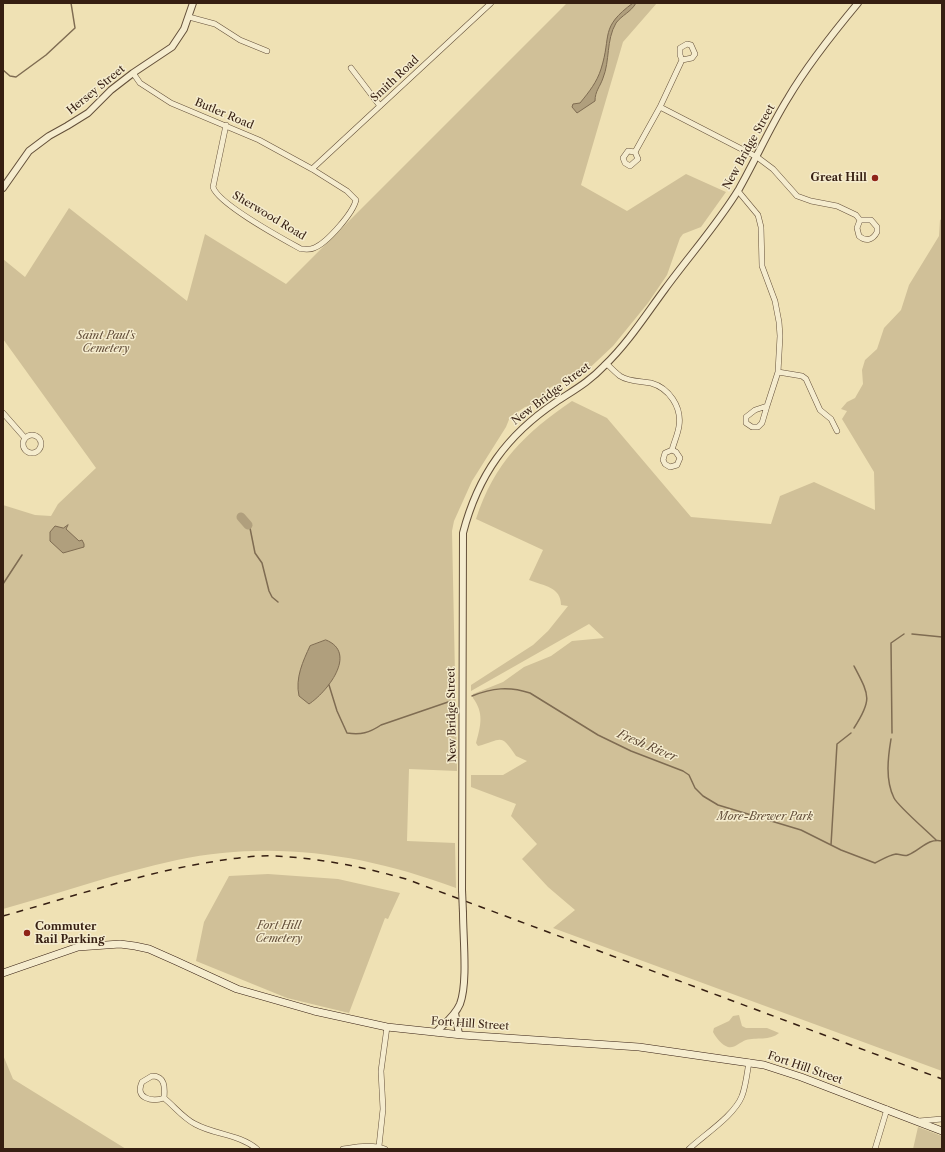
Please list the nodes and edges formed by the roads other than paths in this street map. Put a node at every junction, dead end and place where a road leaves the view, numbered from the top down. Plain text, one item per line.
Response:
1 (193, 3) edge
2 (491, 3) edge
3 (858, 3) edge
4 (189, 16) junction
5 (267, 51) dead end
6 (682, 60) dead end
7 (351, 68) dead end
8 (133, 73) junction
9 (380, 106) junction
10 (660, 107) junction
11 (226, 125) junction
12 (635, 152) dead end
13 (757, 157) junction
14 (312, 169) junction
15 (3, 188) edge
16 (738, 191) junction
17 (860, 220) junction
18 (607, 364) junction
19 (778, 372) junction
20 (767, 406) junction
21 (3, 413) edge
22 (836, 431) dead end
23 (25, 438) dead end
24 (672, 450) dead end
25 (3, 973) edge
26 (455, 1013) junction
27 (387, 1027) junction
28 (436, 1032) junction
29 (459, 1034) junction
30 (749, 1062) junction
31 (164, 1098) junction
32 (887, 1109) junction
33 (942, 1119) edge
34 (917, 1121) junction
35 (942, 1132) edge
36 (379, 1146) junction
37 (258, 1149) edge
38 (343, 1149) edge
39 (385, 1149) edge
40 (689, 1149) edge
41 (875, 1149) edge

1 - 4 street, Hersey Street
2 - 9 street, Smith Road
3 - 13 street, New Bridge Street
4 - 5 street
4 - 8 street, Hersey Street
6 - 10 street
7 - 9 street
8 - 11 street, Butler Road
8 - 15 street, Hersey Street
9 - 14 street, Smith Road
10 - 12 street
10 - 13 street
11 - 14 street, Butler Road
11 - 14 street, Sherwood Road
13 - 16 street, New Bridge Street
13 - 17 street
16 - 18 street, New Bridge Street
16 - 19 street
17 - 17 street
18 - 24 street
18 - 26 street, New Bridge Street, bridge
19 - 20 street
19 - 22 street
20 - 20 street
21 - 23 street
25 - 27 main road, Fort Hill Street
26 - 28 street, New Bridge Street
26 - 29 street
27 - 28 main road, Fort Hill Street
27 - 36 street
28 - 29 main road, Fort Hill Street
29 - 30 main road, Fort Hill Street
30 - 32 main road, Fort Hill Street
30 - 40 street
31 - 31 street
31 - 37 street
32 - 34 main road, Fort Hill Street
32 - 41 street
33 - 34 street, Fort Hill Street
34 - 35 main road
36 - 38 street
36 - 39 street

